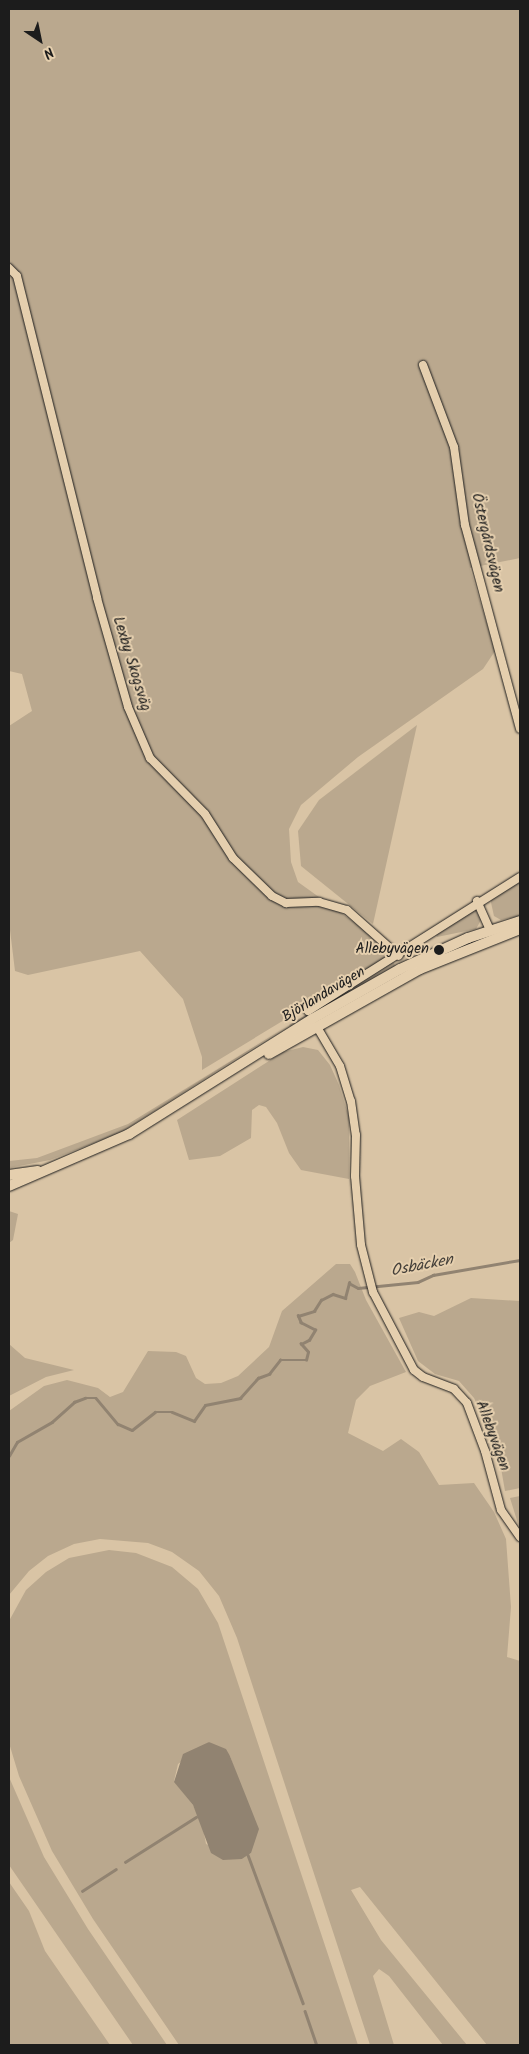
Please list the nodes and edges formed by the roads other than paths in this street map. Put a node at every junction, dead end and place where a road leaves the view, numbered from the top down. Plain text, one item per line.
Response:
1 (9, 268) edge
2 (423, 365) dead end
3 (520, 729) edge
4 (520, 877) edge
5 (478, 901) junction
6 (520, 921) edge
7 (520, 929) edge
8 (492, 934) junction
9 (399, 956) junction
10 (312, 1019) junction
11 (47, 1170) junction
12 (9, 1175) edge
13 (9, 1186) edge
14 (520, 1537) edge

1 - 9 street, Lexby Skogsväg
2 - 3 street, Östergårdsvägen
4 - 5 street
5 - 8 street
5 - 9 street
6 - 8 street, Björlandavägen
7 - 8 street, Björlandavägen
8 - 10 street, Björlandavägen
9 - 10 street, Björlandavägen
10 - 11 street, Björlandavägen
10 - 14 street, Allebyvägen
11 - 12 street, Björlandavägen
11 - 13 street, Björlandavägen

